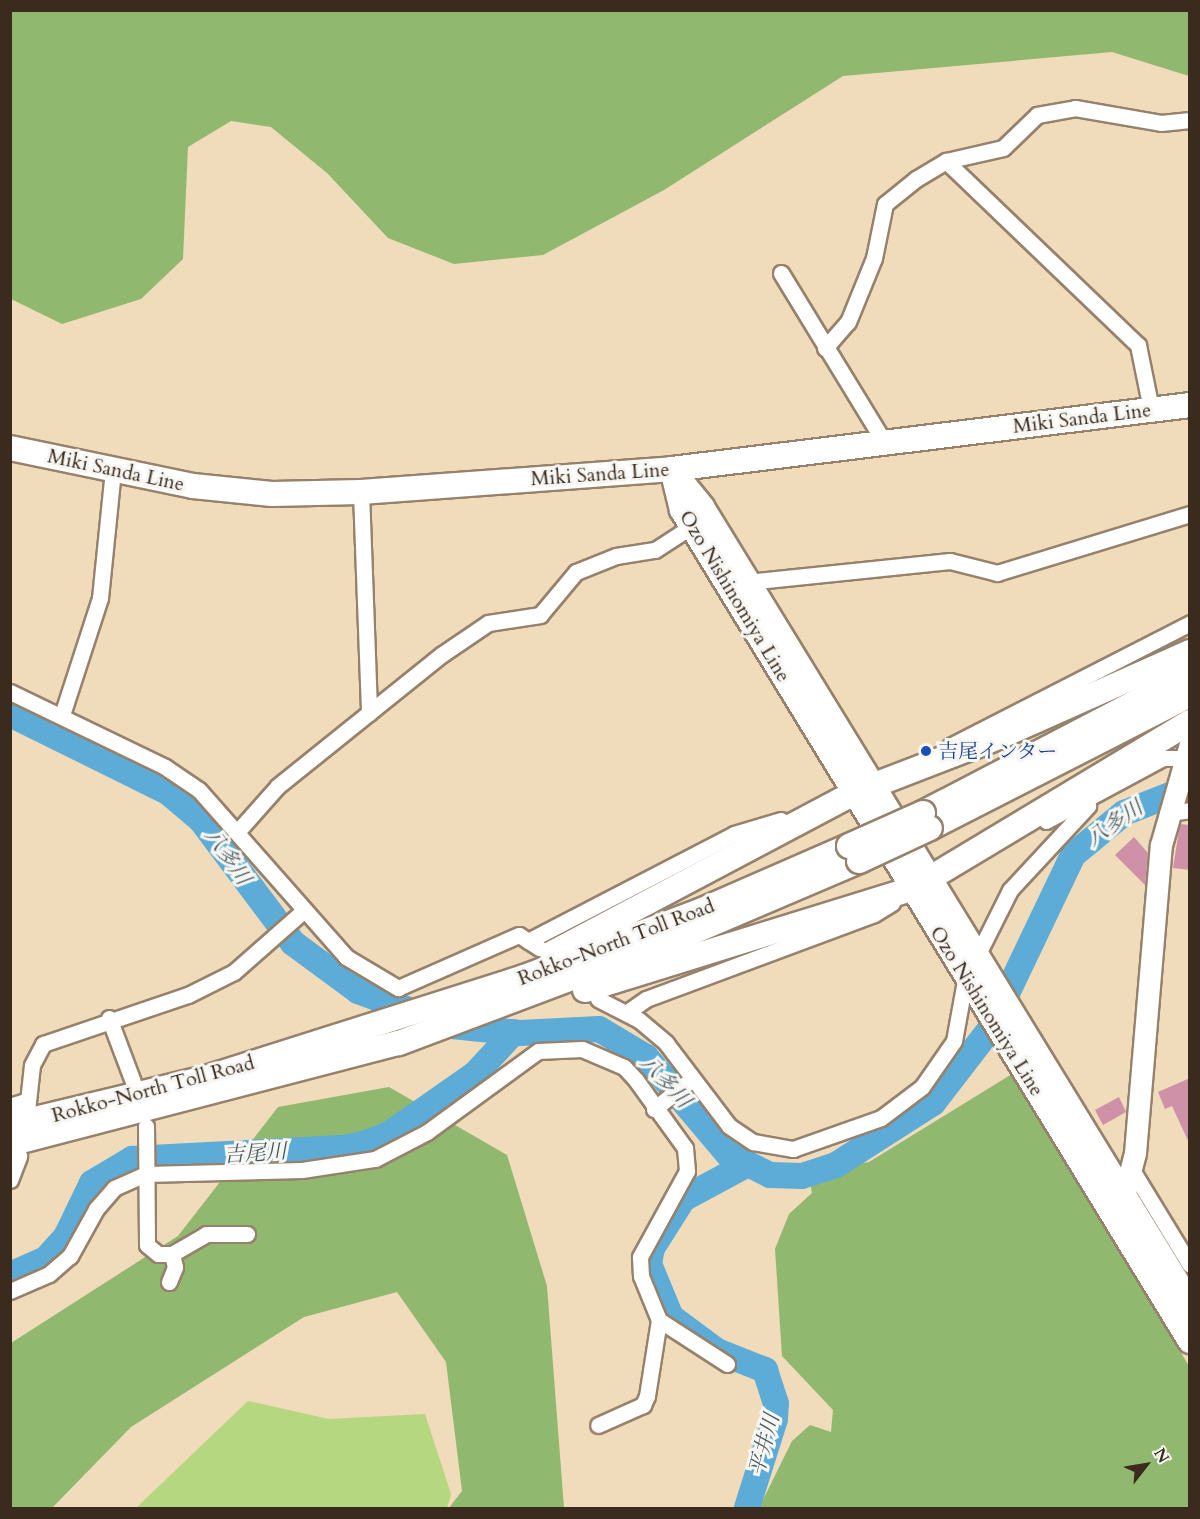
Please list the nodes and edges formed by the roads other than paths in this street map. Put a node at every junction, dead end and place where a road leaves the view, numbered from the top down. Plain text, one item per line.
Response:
1 (1190, 120) edge
2 (946, 161) junction
3 (781, 273) dead end
4 (825, 348) junction
5 (1190, 405) edge
6 (1151, 409) junction
7 (884, 442) junction
8 (10, 448) edge
9 (113, 469) junction
10 (672, 469) junction
11 (361, 492) junction
12 (1190, 514) edge
13 (692, 526) junction
14 (747, 582) junction
15 (1190, 623) edge
16 (1190, 652) edge
17 (1190, 674) edge
18 (10, 692) edge
19 (1190, 695) edge
20 (369, 713) junction
21 (62, 715) junction
22 (1190, 722) edge
23 (1186, 756) edge
24 (900, 773) junction
25 (1121, 780) junction
26 (863, 789) junction
27 (823, 807) junction
28 (1190, 810) edge
29 (1167, 813) junction
30 (927, 820) junction
31 (238, 831) junction
32 (975, 852) junction
33 (854, 854) junction
34 (921, 884) junction
35 (297, 914) junction
36 (975, 965) junction
37 (598, 999) dead end
38 (626, 1013) junction
39 (109, 1018) junction
40 (470, 1018) junction
41 (392, 1021) junction
42 (1009, 1027) junction
43 (690, 1081) junction
44 (133, 1082) dead end
45 (10, 1106) edge
46 (656, 1107) junction
47 (22, 1112) edge
48 (146, 1126) dead end
49 (15, 1150) edge
50 (1132, 1170) junction
51 (147, 1171) junction
52 (10, 1179) edge
53 (1124, 1196) junction
54 (247, 1234) dead end
55 (172, 1254) junction
56 (1190, 1265) edge
57 (169, 1282) dead end
58 (10, 1291) edge
59 (1190, 1303) edge
60 (659, 1320) junction
61 (1190, 1341) edge
62 (727, 1364) dead end
63 (598, 1425) dead end

1 - 2 street
2 - 4 street
2 - 6 street
3 - 4 street
4 - 7 street
5 - 6 main road, Miki Sanda Line
6 - 7 main road, Miki Sanda Line
7 - 10 main road, Miki Sanda Line
8 - 9 main road, Miki Sanda Line
9 - 11 main road, Miki Sanda Line
9 - 21 street
10 - 11 main road, Miki Sanda Line
10 - 13 main road, Ozo Nishinomiya Line
10 - 14 main road, Ozo Nishinomiya Line
11 - 20 street
12 - 14 street
13 - 20 street
13 - 26 main road, Ozo Nishinomiya Line
14 - 26 main road, Ozo Nishinomiya Line
15 - 24 street
16 - 24 main road
17 - 30 main road, Rokko-North Toll Road
18 - 21 street
19 - 30 main road, Rokko-North Toll Road
20 - 31 street
21 - 31 street
22 - 32 main road
23 - 25 street
23 - 29 street
24 - 26 main road
25 - 32 street
25 - 36 street
26 - 27 main road
26 - 34 main road, Ozo Nishinomiya Line
27 - 35 street
27 - 41 main road
28 - 29 street
29 - 50 street
30 - 33 main road, Rokko-North Toll Road, bridge
31 - 35 street
32 - 34 main road
33 - 40 main road, Rokko-North Toll Road
33 - 41 main road, Rokko-North Toll Road
34 - 36 main road, Ozo Nishinomiya Line
34 - 38 street
34 - 40 main road
35 - 39 street
36 - 42 main road, Ozo Nishinomiya Line
36 - 43 street
37 - 38 street
38 - 43 street
39 - 44 street
39 - 47 street
40 - 49 main road, Rokko-North Toll Road
41 - 47 main road, Rokko-North Toll Road
42 - 53 main road, Ozo Nishinomiya Line
42 - 61 main road, Ozo Nishinomiya Line
43 - 46 street
45 - 47 street
46 - 51 street
46 - 60 street
48 - 51 street
49 - 52 street
50 - 53 street
50 - 56 street
51 - 55 street
51 - 58 street
53 - 59 main road, Ozo Nishinomiya Line
54 - 55 street
55 - 57 street
60 - 62 street
60 - 63 street

